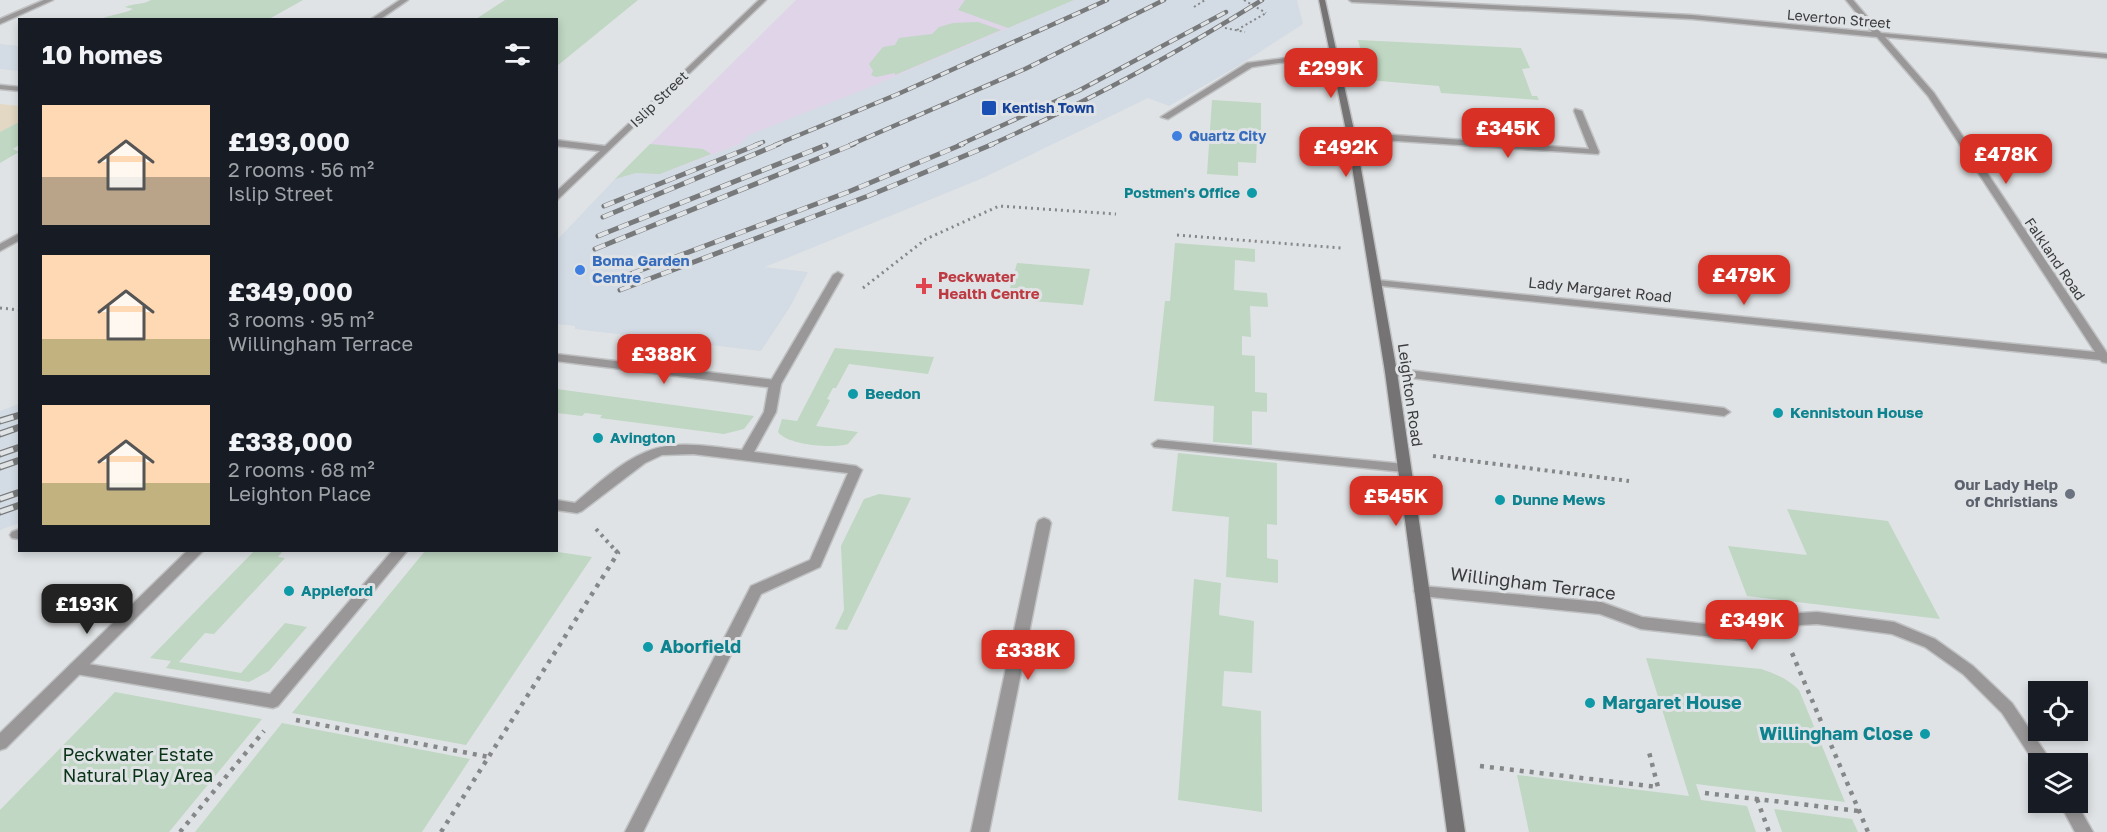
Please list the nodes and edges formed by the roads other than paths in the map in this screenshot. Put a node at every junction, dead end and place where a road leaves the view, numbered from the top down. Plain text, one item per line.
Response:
1 (50, 0) edge
2 (405, 0) edge
3 (763, 0) edge
4 (1322, 0) edge
5 (1352, 0) edge
6 (1850, 0) edge
7 (1471, 3) edge
8 (376, 18) edge
9 (0, 22) edge
10 (1881, 35) junction
11 (2107, 56) edge
12 (1336, 62) junction
13 (0, 87) edge
14 (18, 89) edge
15 (1578, 111) dead end
16 (1165, 117) dead end
17 (1351, 135) junction
18 (558, 143) edge
19 (607, 148) junction
20 (558, 196) edge
21 (18, 237) edge
22 (0, 248) edge
23 (838, 275) dead end
24 (1377, 283) junction
25 (558, 357) edge
26 (2106, 359) edge
27 (1391, 372) junction
28 (775, 384) junction
29 (1724, 412) dead end
30 (1158, 444) dead end
31 (746, 455) junction
32 (1404, 468) junction
33 (558, 505) edge
34 (1044, 523) dead end
35 (195, 552) edge
36 (399, 552) edge
37 (1421, 591) junction
38 (76, 668) junction
39 (0, 743) edge
40 (2039, 753) edge
41 (2073, 813) edge
42 (634, 832) edge
43 (980, 832) edge
44 (1456, 832) edge
45 (2084, 832) edge

1 - 9 street
2 - 8 street
3 - 19 street, Islip Street
4 - 12 street, Leighton Road
5 - 7 street, Leverton Street
6 - 10 street, Falkland Road
7 - 10 street, Leverton Street
10 - 11 street, Leverton Street
10 - 26 street, Falkland Road
12 - 16 street
12 - 17 street, Leighton Road
13 - 14 street
15 - 17 street
17 - 24 street, Leighton Road
18 - 19 street
19 - 20 street, Islip Street
21 - 22 street
23 - 28 street
24 - 26 street, Lady Margaret Road
24 - 27 street, Leighton Road
25 - 28 street
27 - 29 street
27 - 32 street, Leighton Road
28 - 31 street
30 - 32 street
31 - 33 street
31 - 42 street
32 - 37 street, Leighton Road
34 - 43 street
35 - 38 street
36 - 38 street
37 - 40 street, Willingham Terrace
37 - 44 street, Leighton Road
38 - 39 street
41 - 45 street

